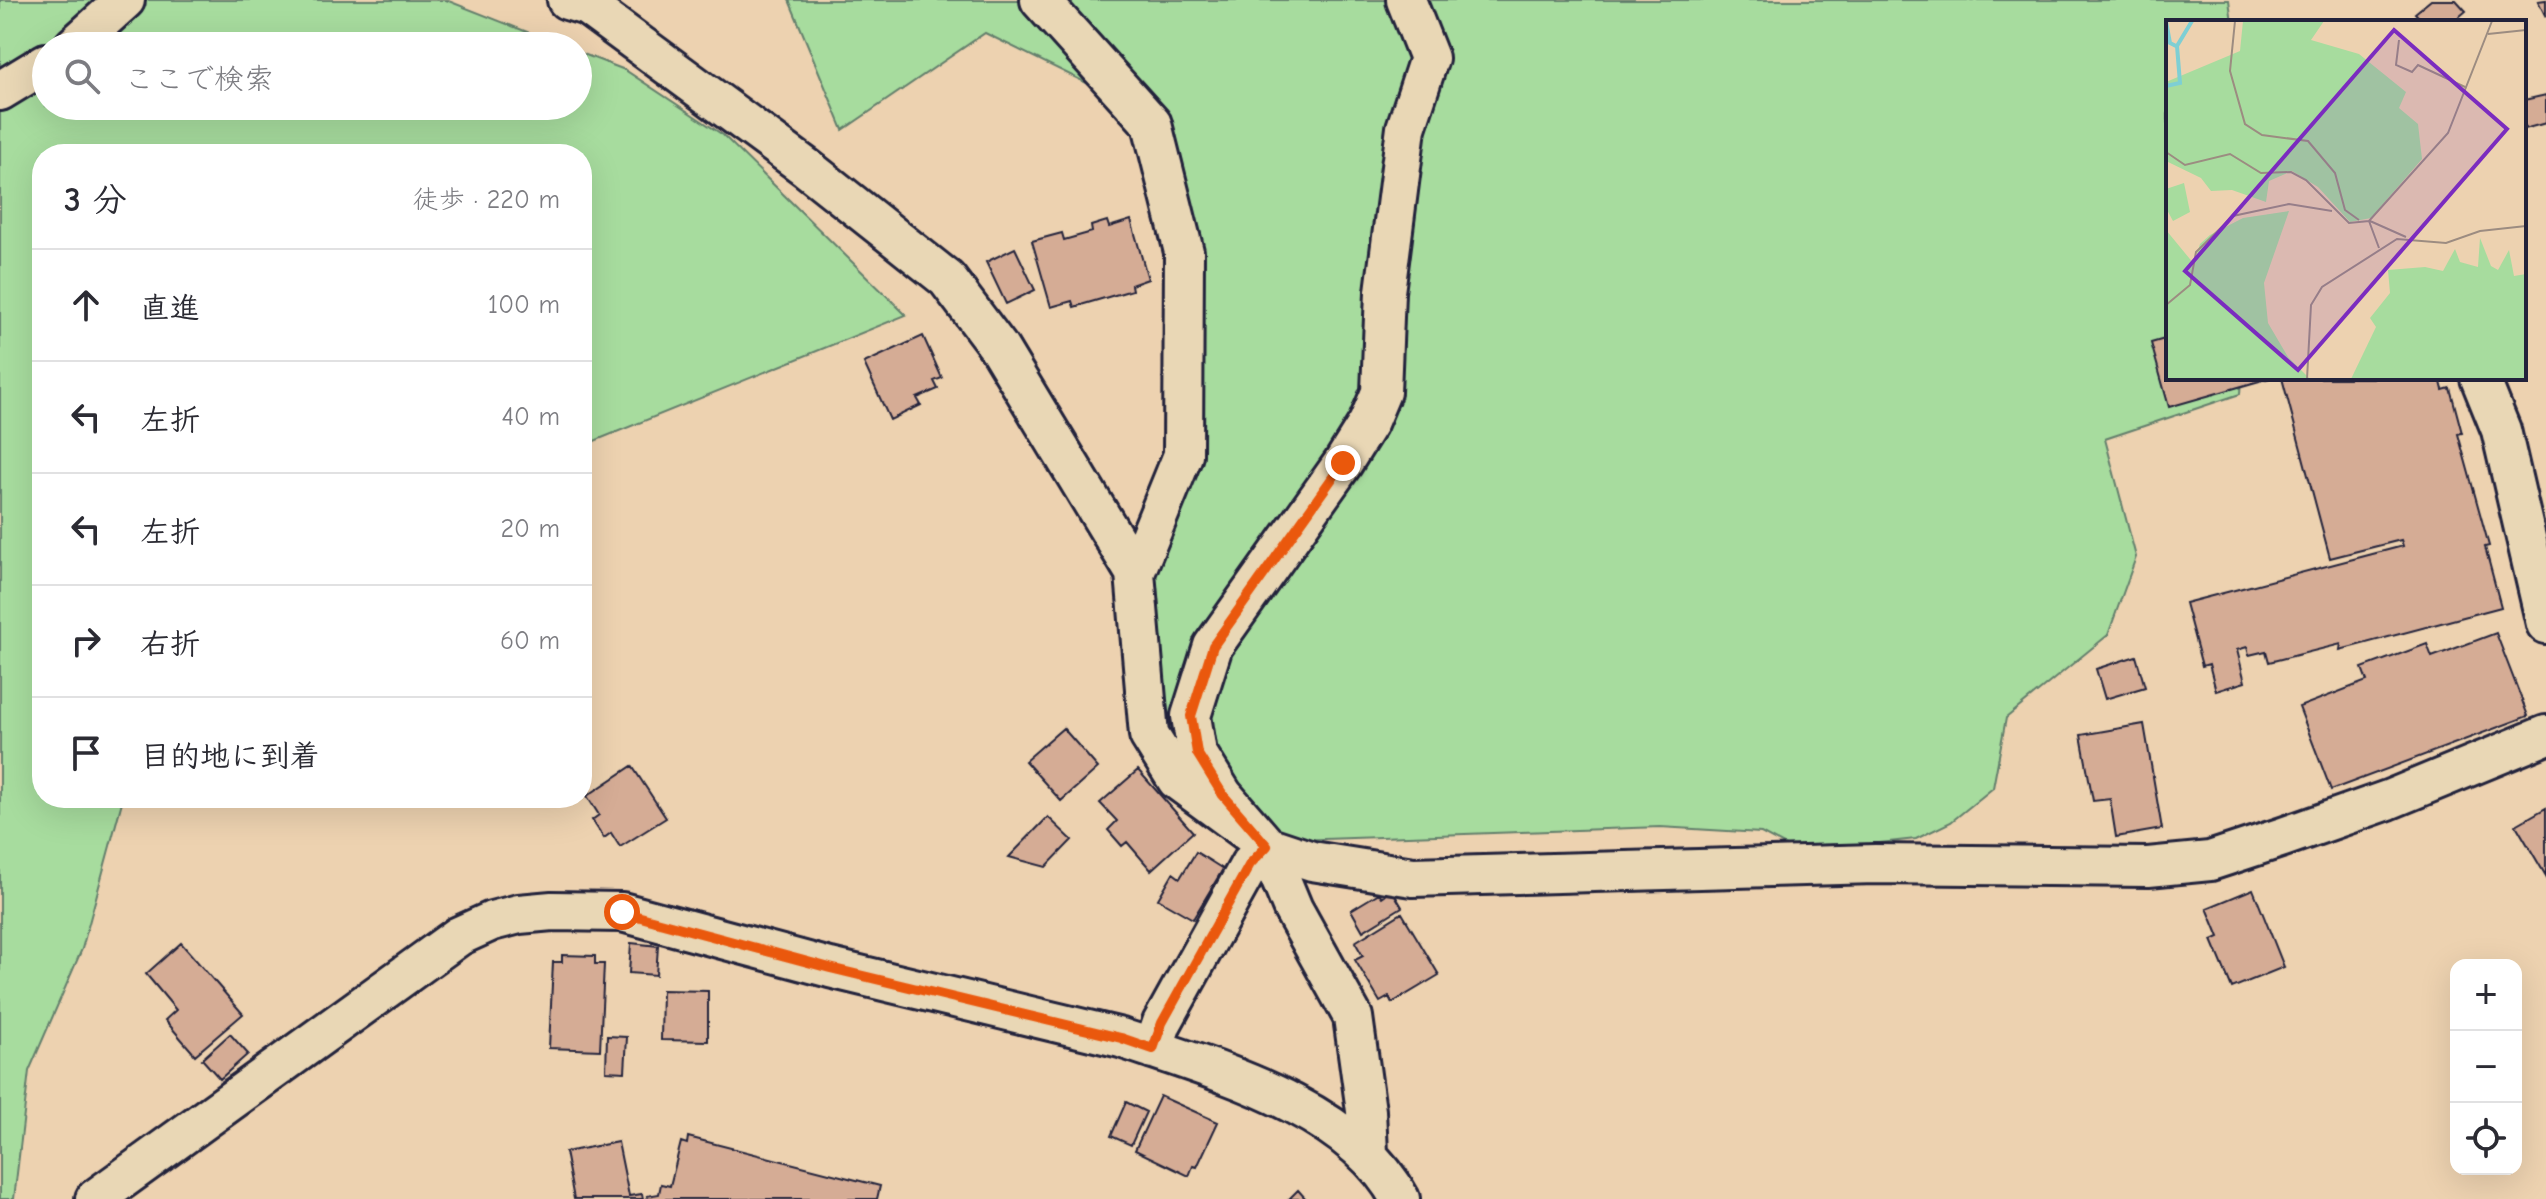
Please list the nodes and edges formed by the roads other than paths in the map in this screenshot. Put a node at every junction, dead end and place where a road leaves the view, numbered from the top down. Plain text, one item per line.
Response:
1 (125, 0) edge
2 (567, 0) edge
3 (1040, 0) edge
4 (1406, 0) edge
5 (90, 32) edge
6 (32, 72) edge
7 (0, 91) edge
8 (2481, 380) edge
9 (1135, 573) junction
10 (2546, 624) edge
11 (2546, 735) edge
12 (1267, 846) junction
13 (1153, 1049) junction
14 (1368, 1153) junction
15 (95, 1199) edge
16 (1400, 1199) edge

1 - 5 street
2 - 9 street
3 - 9 street
4 - 12 street
6 - 7 street
8 - 10 street
9 - 12 street
11 - 12 street
12 - 13 street
12 - 14 street
13 - 14 street
13 - 15 street
14 - 16 street

